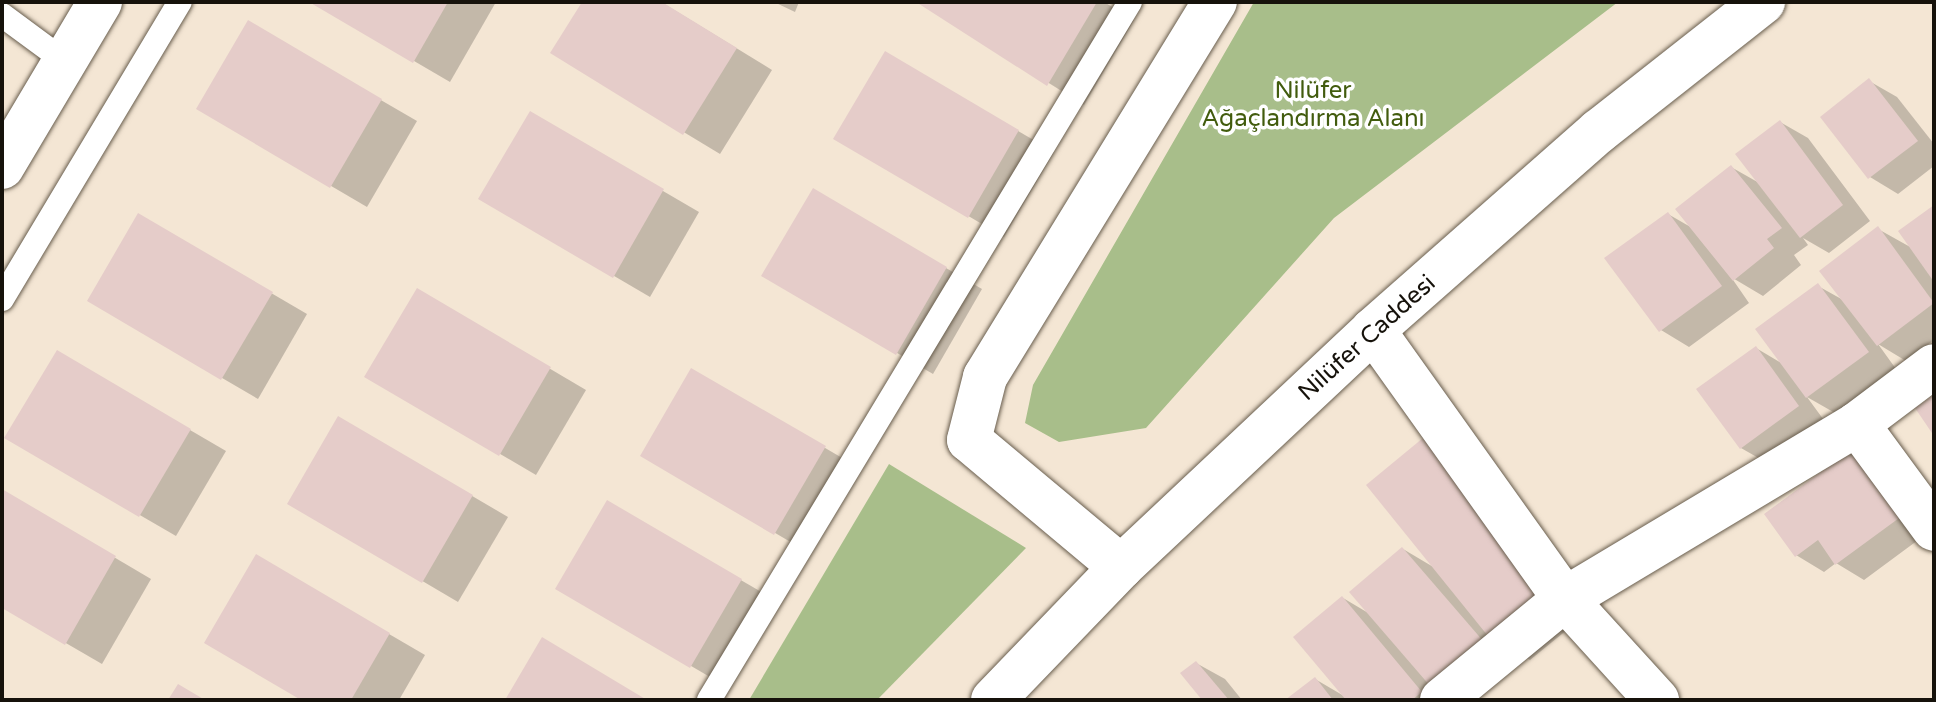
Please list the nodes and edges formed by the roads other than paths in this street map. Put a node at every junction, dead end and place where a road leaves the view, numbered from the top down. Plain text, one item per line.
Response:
1 (100, 2) edge
2 (180, 2) edge
3 (1130, 2) edge
4 (1215, 2) edge
5 (1763, 2) edge
6 (2, 15) edge
7 (63, 60) junction
8 (2, 167) edge
9 (2, 299) edge
10 (1373, 330) junction
11 (1934, 366) edge
12 (1857, 424) junction
13 (1934, 529) edge
14 (1121, 567) junction
15 (1565, 599) junction
16 (709, 700) edge
17 (993, 700) edge
18 (1442, 700) edge
19 (1657, 700) edge

1 - 7 street
2 - 9 lane
3 - 16 lane
4 - 14 street
5 - 10 street, Nilüfer Caddesi
6 - 7 lane
7 - 8 street
10 - 14 street, Nilüfer Caddesi
10 - 15 street
11 - 12 street
12 - 13 street
12 - 15 street
14 - 17 street, Nilüfer Caddesi
15 - 18 street
15 - 19 street

